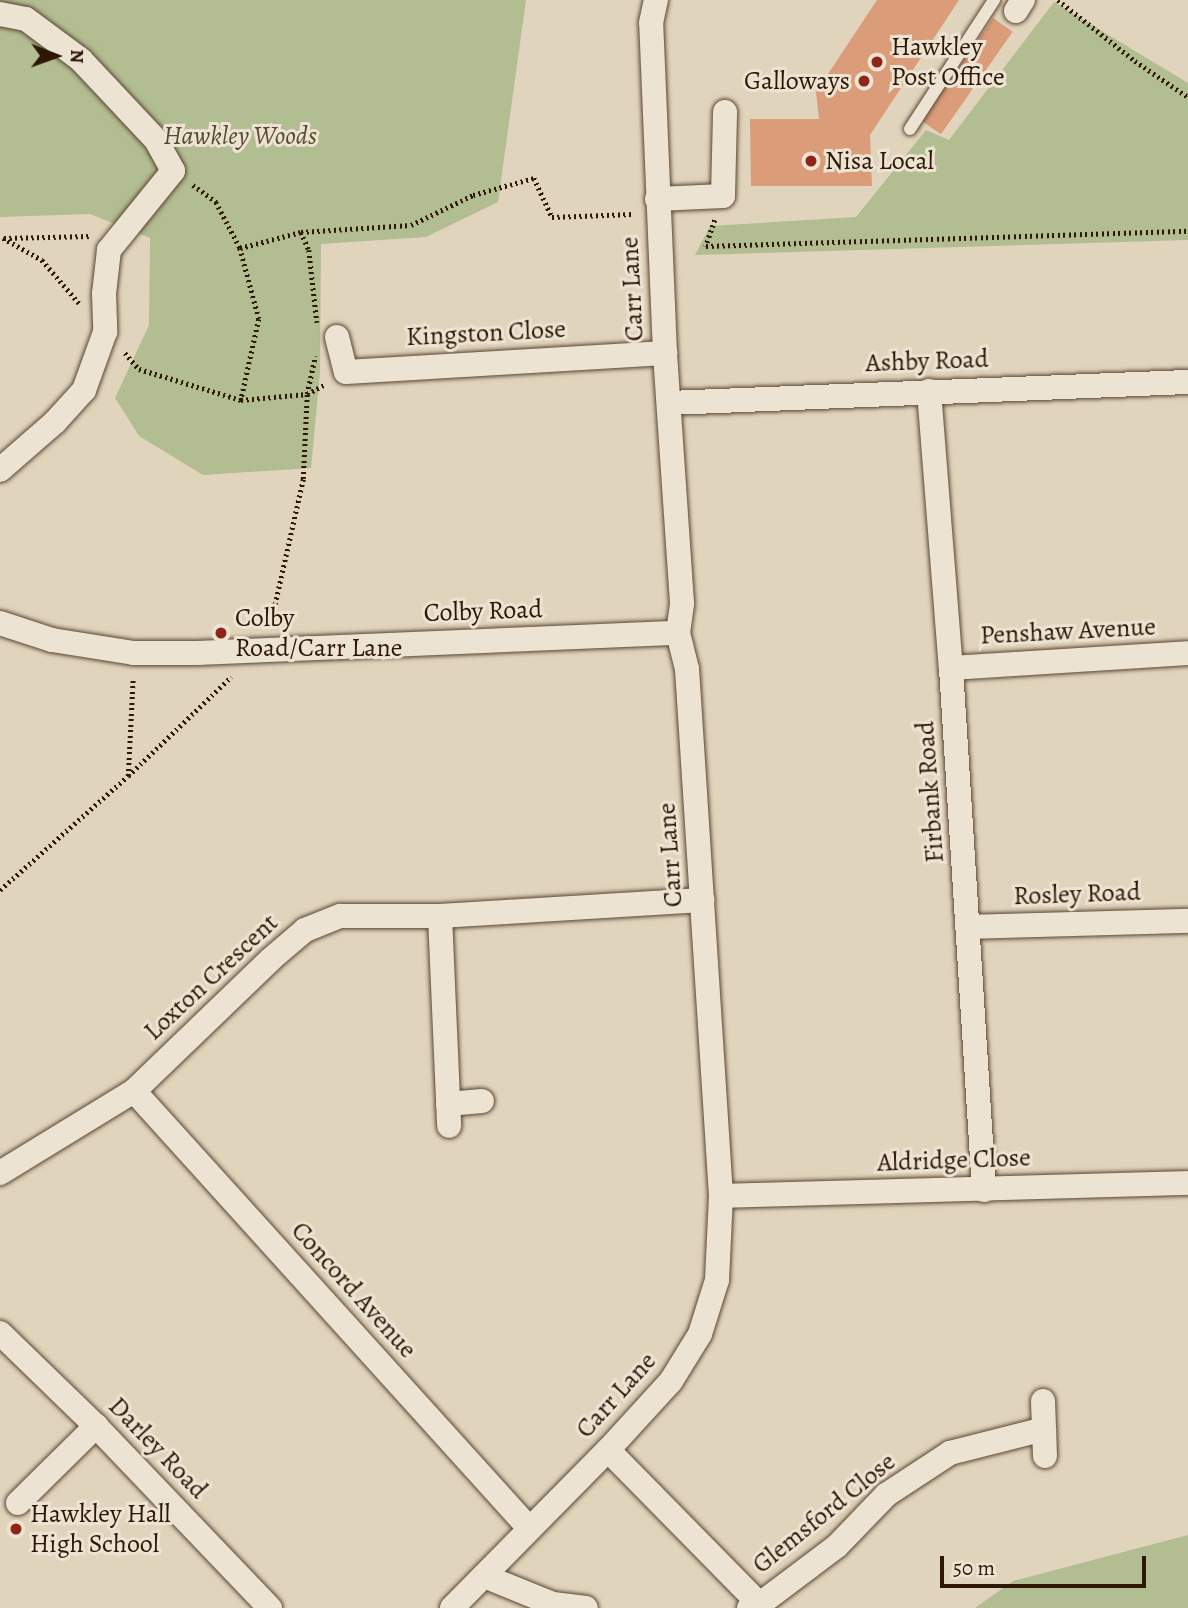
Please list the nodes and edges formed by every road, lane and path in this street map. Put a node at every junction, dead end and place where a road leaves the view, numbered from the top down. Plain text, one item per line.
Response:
1 (656, 0) edge
2 (1058, 0) edge
3 (1008, 3) edge
4 (0, 14) edge
5 (1188, 97) edge
6 (725, 112) dead end
7 (910, 129) dead end
8 (173, 171) junction
9 (723, 196) junction
10 (658, 206) junction
11 (1188, 231) edge
12 (301, 232) junction
13 (118, 236) junction
14 (1, 238) edge
15 (240, 248) junction
16 (105, 332) junction
17 (323, 337) junction
18 (665, 353) junction
19 (1188, 382) edge
20 (929, 391) junction
21 (307, 394) junction
22 (241, 400) junction
23 (669, 403) junction
24 (0, 470) edge
25 (0, 623) edge
26 (678, 633) junction
27 (258, 650) junction
28 (134, 653) junction
29 (1188, 653) edge
30 (951, 668) junction
31 (128, 776) junction
32 (0, 890) edge
33 (703, 900) junction
34 (440, 916) junction
35 (1188, 921) edge
36 (968, 927) junction
37 (134, 1091) junction
38 (482, 1101) dead end
39 (0, 1173) edge
40 (1188, 1183) edge
41 (984, 1189) junction
42 (721, 1196) junction
43 (0, 1333) edge
44 (1043, 1401) dead end
45 (96, 1426) junction
46 (1044, 1429) junction
47 (608, 1450) junction
48 (1045, 1456) dead end
49 (18, 1503) dead end
50 (529, 1528) junction
51 (484, 1576) junction
52 (757, 1607) edge
53 (270, 1608) edge
54 (452, 1608) edge
55 (586, 1608) edge

1 - 10 street, Carr Lane
2 - 5 path
3 - 7 lane
4 - 8 street
6 - 9 street
8 - 13 street
8 - 15 path
9 - 10 street
9 - 11 path
10 - 12 path
10 - 18 street, Carr Lane
12 - 15 path
12 - 17 path
13 - 14 path
13 - 16 street
14 - 16 path
15 - 22 path
16 - 22 path
16 - 24 street
17 - 18 street, Kingston Close
17 - 21 path
18 - 23 street, Carr Lane
19 - 20 street, Ashby Road
20 - 23 street, Ashby Road
20 - 30 street, Firbank Road
21 - 22 path
21 - 27 path
23 - 26 street, Carr Lane
25 - 28 street, Colby Road
26 - 27 street, Colby Road
26 - 33 street, Carr Lane
27 - 28 street, Colby Road
27 - 31 path
28 - 31 path
29 - 30 street, Penshaw Avenue
30 - 36 street, Firbank Road
31 - 32 path
33 - 34 street, Loxton Crescent
33 - 42 street, Carr Lane
34 - 37 street, Loxton Crescent
34 - 38 street
35 - 36 street, Rosley Road
36 - 41 street, Firbank Road
37 - 39 street, Loxton Crescent
37 - 50 street, Concord Avenue
40 - 41 street, Aldridge Close
41 - 42 street, Aldridge Close
42 - 47 street, Carr Lane
43 - 45 street, Darley Road
44 - 46 street
45 - 49 street
45 - 53 street, Darley Road
46 - 48 street
46 - 52 street, Glemsford Close
47 - 50 street, Carr Lane
47 - 52 street
50 - 51 street, Carr Lane
51 - 54 street, Carr Lane
51 - 55 street

